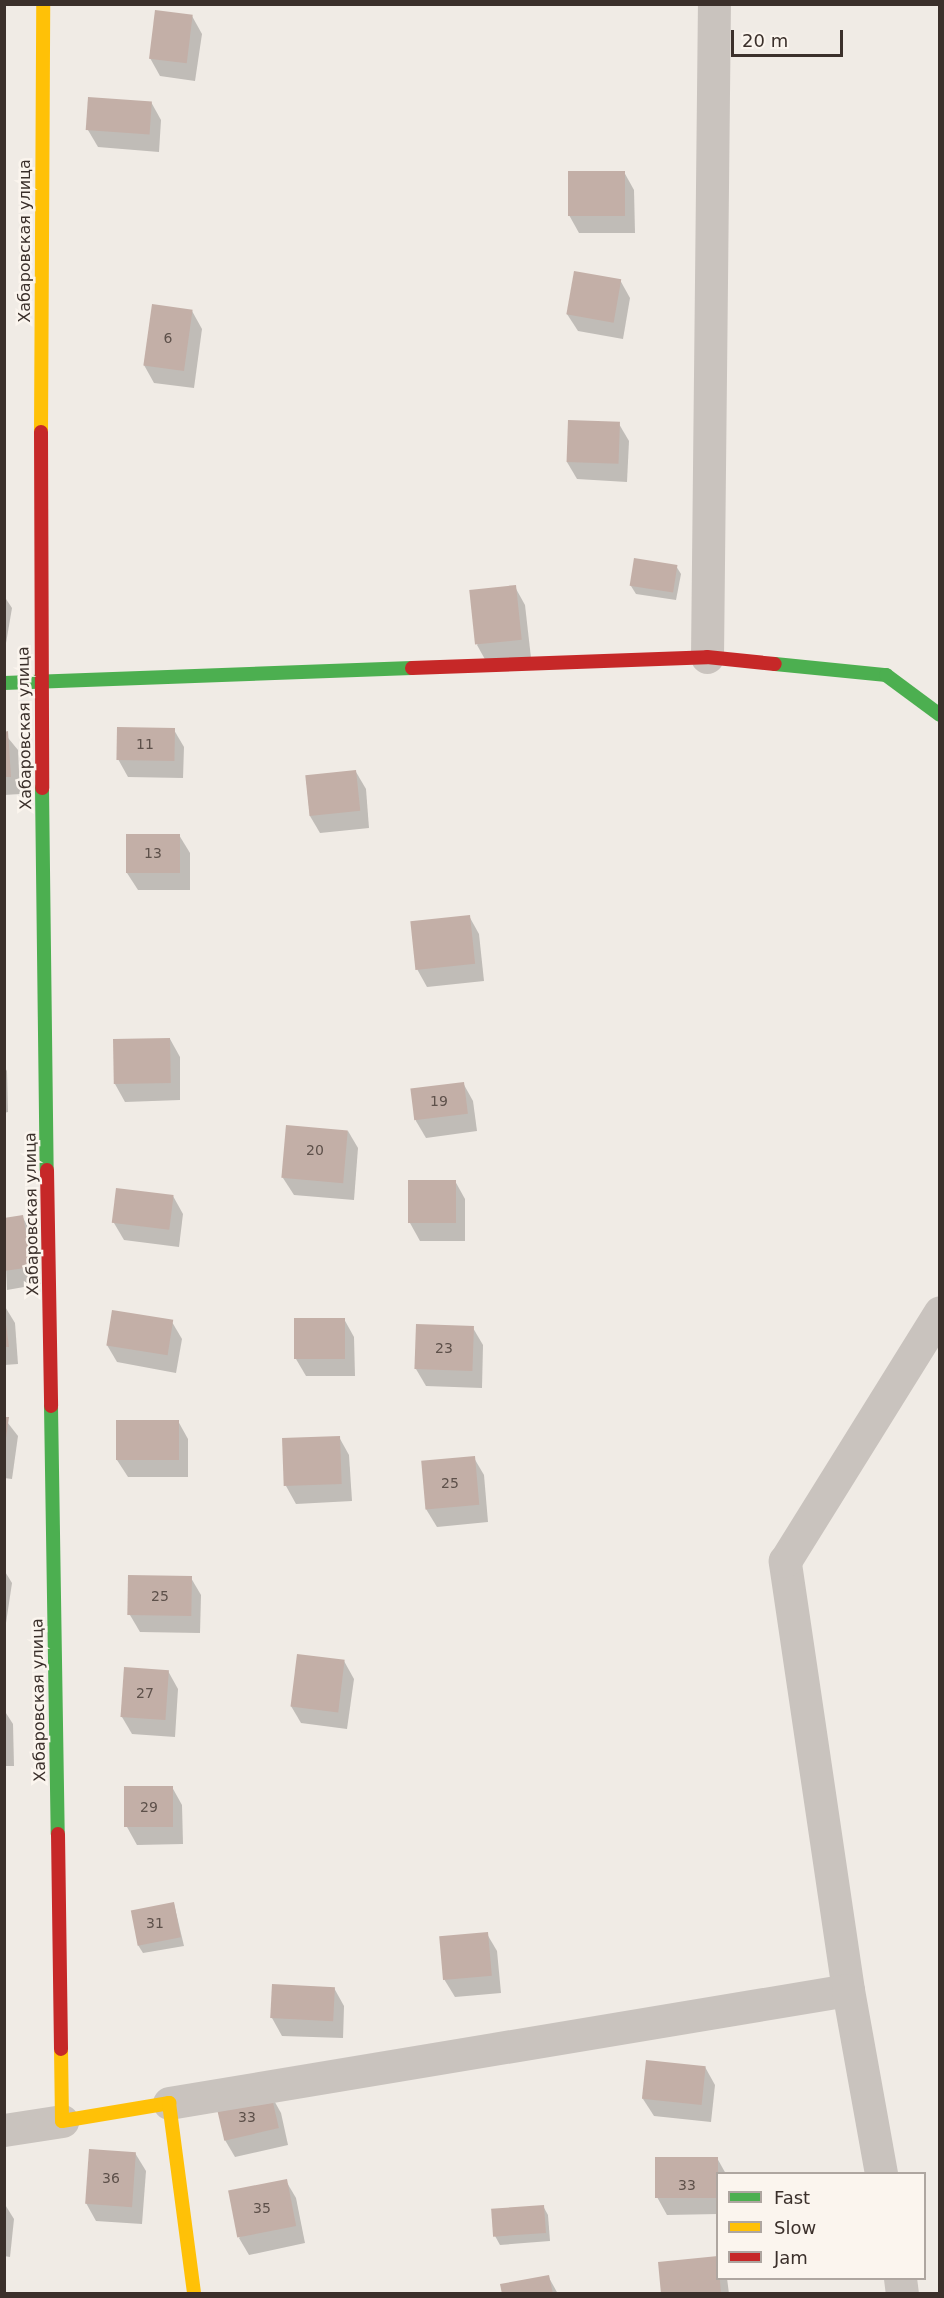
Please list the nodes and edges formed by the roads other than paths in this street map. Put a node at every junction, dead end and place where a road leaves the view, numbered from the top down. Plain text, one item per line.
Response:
1 (43, 4) edge
2 (714, 4) edge
3 (708, 657) junction
4 (40, 682) junction
5 (4, 683) edge
6 (939, 715) edge
7 (939, 1312) edge
8 (848, 1990) junction
9 (169, 2103) junction
10 (62, 2121) junction
11 (4, 2130) edge
12 (881, 2172) edge
13 (194, 2294) edge

1 - 4 street, Хабаровская улица
2 - 3 street
3 - 4 street
3 - 6 street
4 - 5 street
4 - 10 street, Хабаровская улица
7 - 8 street
8 - 9 street
8 - 12 street
9 - 10 street
9 - 13 street
10 - 11 street

